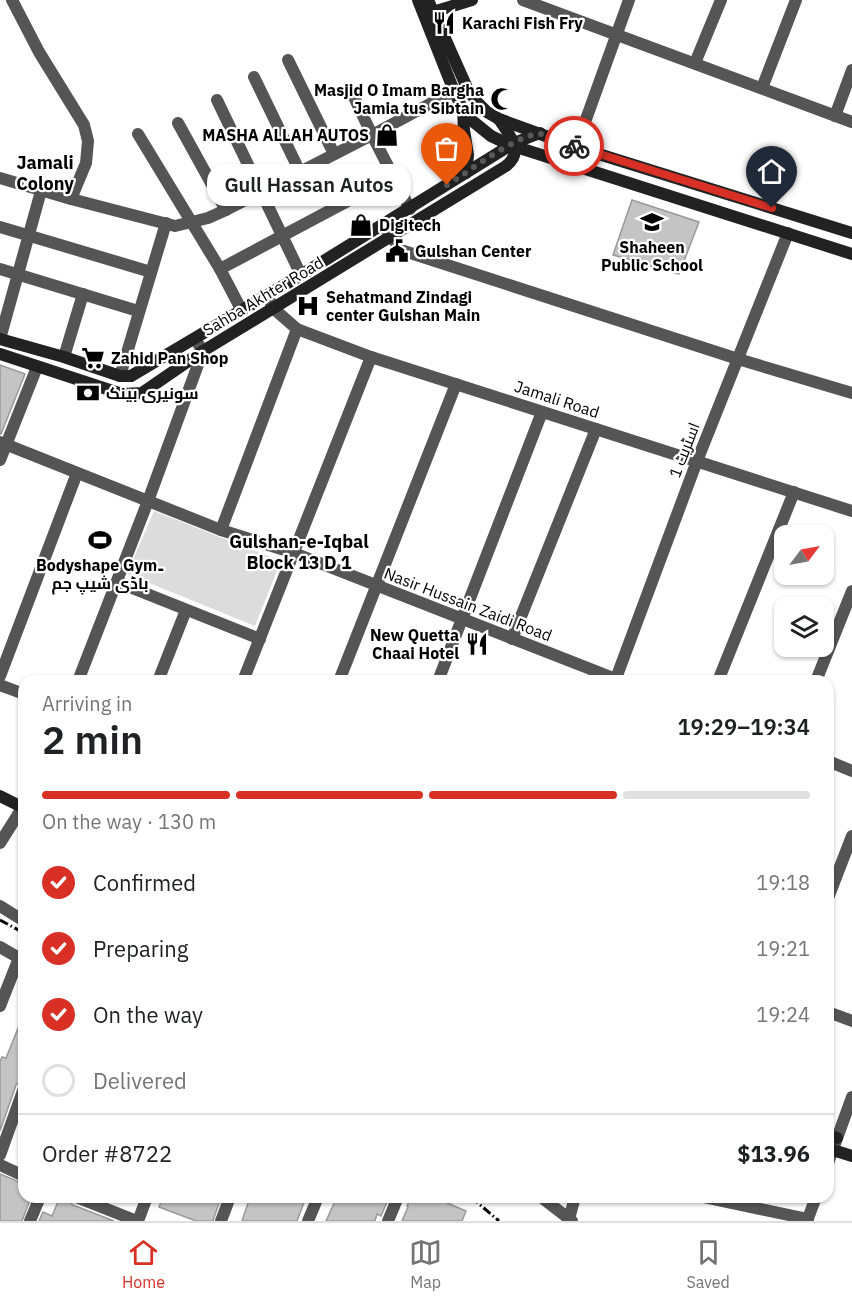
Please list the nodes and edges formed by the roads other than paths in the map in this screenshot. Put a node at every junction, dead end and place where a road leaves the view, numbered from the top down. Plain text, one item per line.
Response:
1 (12, 0) edge
2 (418, 0) edge
3 (428, 0) edge
4 (472, 0) edge
5 (523, 0) edge
6 (629, 0) edge
7 (721, 0) edge
8 (796, 0) edge
9 (433, 12) junction
10 (618, 35) junction
11 (288, 60) dead end
12 (696, 63) junction
13 (852, 70) edge
14 (254, 77) dead end
15 (762, 88) junction
16 (454, 91) junction
17 (353, 95) dead end
18 (217, 100) dead end
19 (463, 110) junction
20 (835, 116) junction
21 (499, 119) junction
22 (852, 122) edge
23 (178, 123) dead end
24 (138, 134) dead end
25 (540, 134) junction
26 (372, 135) junction
27 (513, 145) junction
28 (576, 147) junction
29 (334, 154) junction
30 (300, 172) junction
31 (466, 173) junction
32 (393, 177) junction
33 (0, 178) edge
34 (41, 191) junction
35 (261, 192) junction
36 (71, 199) junction
37 (410, 209) junction
38 (226, 210) junction
39 (192, 222) junction
40 (166, 224) junction
41 (383, 226) junction
42 (0, 227) edge
43 (788, 233) junction
44 (852, 233) edge
45 (29, 236) junction
46 (283, 236) junction
47 (391, 237) junction
48 (852, 254) edge
49 (0, 269) edge
50 (220, 270) junction
51 (151, 272) junction
52 (18, 274) junction
53 (301, 276) junction
54 (83, 294) junction
55 (267, 296) junction
56 (274, 309) junction
57 (138, 311) junction
58 (242, 311) junction
59 (297, 329) junction
60 (0, 339) edge
61 (195, 339) junction
62 (203, 351) junction
63 (0, 354) edge
64 (64, 357) junction
65 (370, 357) junction
66 (738, 359) junction
67 (37, 367) junction
68 (120, 376) junction
69 (456, 384) junction
70 (852, 393) edge
71 (542, 412) junction
72 (596, 429) junction
73 (3, 444) edge
74 (0, 460) edge
75 (697, 461) junction
76 (77, 473) junction
77 (794, 492) junction
78 (148, 501) junction
79 (852, 511) edge
80 (221, 530) junction
81 (294, 553) junction
82 (117, 582) junction
83 (377, 586) junction
84 (852, 591) edge
85 (186, 610) junction
86 (462, 619) junction
87 (260, 639) junction
88 (512, 639) junction
89 (80, 675) edge
90 (160, 675) edge
91 (245, 675) edge
92 (341, 675) edge
93 (440, 675) edge
94 (604, 675) edge
95 (619, 675) edge
96 (720, 675) edge
97 (818, 675) edge
98 (0, 676) edge
99 (0, 685) edge
100 (18, 692) edge
101 (834, 764) edge
102 (852, 771) edge
103 (0, 796) edge
104 (18, 804) edge
105 (18, 816) edge
106 (852, 836) edge
107 (0, 843) edge
108 (834, 882) edge
109 (0, 906) edge
110 (18, 917) edge
111 (0, 947) edge
112 (18, 957) edge
113 (18, 961) edge
114 (0, 1006) edge
115 (834, 1014) edge
116 (852, 1021) edge
117 (852, 1096) edge
118 (18, 1105) edge
119 (834, 1136) edge
120 (834, 1142) edge
121 (0, 1155) edge
122 (852, 1156) edge
123 (0, 1165) edge
124 (18, 1173) edge
125 (38, 1203) edge
126 (92, 1203) edge
127 (145, 1203) edge
128 (228, 1203) edge
129 (316, 1203) edge
130 (396, 1203) edge
131 (550, 1203) edge
132 (574, 1203) edge
133 (730, 1203) edge
134 (814, 1203) edge
135 (571, 1220) edge
136 (807, 1220) edge
137 (30, 1221) edge
138 (138, 1221) edge
139 (221, 1221) edge
140 (308, 1221) edge
141 (388, 1221) edge

1 - 36 street
2 - 16 main road
3 - 9 main road
4 - 9 main road
5 - 10 street
6 - 10 street
7 - 12 street
8 - 15 street
9 - 21 main road
10 - 12 street
10 - 28 street
11 - 29 street
12 - 15 street
13 - 20 street
14 - 30 street
15 - 20 street
16 - 19 main road
16 - 26 street
17 - 26 street
18 - 35 street
19 - 27 main road
19 - 31 main road
20 - 22 street
21 - 25 main road
21 - 27 main road
23 - 38 street
24 - 39 street
25 - 27 main road, Sahba Akhter Road
25 - 28 main road
26 - 29 street
26 - 32 street
27 - 31 main road, Sahba Akhter Road
27 - 43 main road
27 - 47 main road, Sahba Akhter Road
28 - 44 main road
29 - 30 street
30 - 35 street
31 - 37 main road, Sahba Akhter Road
32 - 37 street
32 - 46 street
33 - 34 street
34 - 36 street
34 - 45 street
35 - 38 street
35 - 46 street
36 - 40 street
37 - 41 main road, Sahba Akhter Road
38 - 39 street
39 - 40 street
39 - 50 street
40 - 51 street
41 - 47 street
41 - 53 main road, Sahba Akhter Road
42 - 45 street
43 - 48 main road
43 - 66 street, اسٹریٹ 1
45 - 51 street
45 - 52 street
46 - 50 street
46 - 53 street
47 - 56 main road, Sahba Akhter Road
47 - 66 street
49 - 52 street
50 - 58 street
51 - 57 street
52 - 54 street
52 - 60 street
53 - 55 main road, Sahba Akhter Road
54 - 57 street
54 - 64 street
55 - 56 street, Jamali Road
55 - 58 main road, Sahba Akhter Road
56 - 59 street, Jamali Road
56 - 62 main road, Sahba Akhter Road
57 - 68 street
58 - 61 main road, Sahba Akhter Road
59 - 65 street, Jamali Road
59 - 80 street
60 - 64 main road
61 - 62 street
61 - 68 main road, Sahba Akhter Road
62 - 67 main road, Sahba Akhter Road
62 - 78 street
63 - 67 main road, Sahba Akhter Road
64 - 68 main road
65 - 69 street, Jamali Road
65 - 81 street
66 - 70 street
66 - 75 street, اسٹریٹ 1
67 - 73 street
69 - 71 street, Jamali Road
69 - 83 street
71 - 72 street, Jamali Road
71 - 86 street
72 - 75 street, Jamali Road
72 - 88 street
73 - 74 street
73 - 76 street, Nasir Hussain Zaidi Road
75 - 77 street, Jamali Road
75 - 95 street, اسٹریٹ 1
76 - 78 street, Nasir Hussain Zaidi Road
76 - 98 street
77 - 79 street, Jamali Road
77 - 96 street
78 - 80 street, Nasir Hussain Zaidi Road
78 - 82 street
80 - 81 street, Nasir Hussain Zaidi Road
81 - 83 street, Nasir Hussain Zaidi Road
81 - 87 street
82 - 85 street
82 - 89 street
83 - 86 street, Nasir Hussain Zaidi Road
83 - 92 street
84 - 97 street
85 - 87 street
85 - 90 street
86 - 88 street, Nasir Hussain Zaidi Road
86 - 93 street
87 - 91 street
88 - 94 street, Nasir Hussain Zaidi Road
99 - 100 street
101 - 102 street
103 - 104 main road
105 - 107 street
106 - 108 street
109 - 110 street
111 - 112 street
113 - 114 street
115 - 116 street
117 - 119 street
118 - 121 street
120 - 122 main road
123 - 124 street
125 - 137 street
126 - 138 street
127 - 138 street
128 - 139 street
129 - 140 street
130 - 141 street
131 - 135 street
132 - 135 street
133 - 136 street
134 - 136 street

